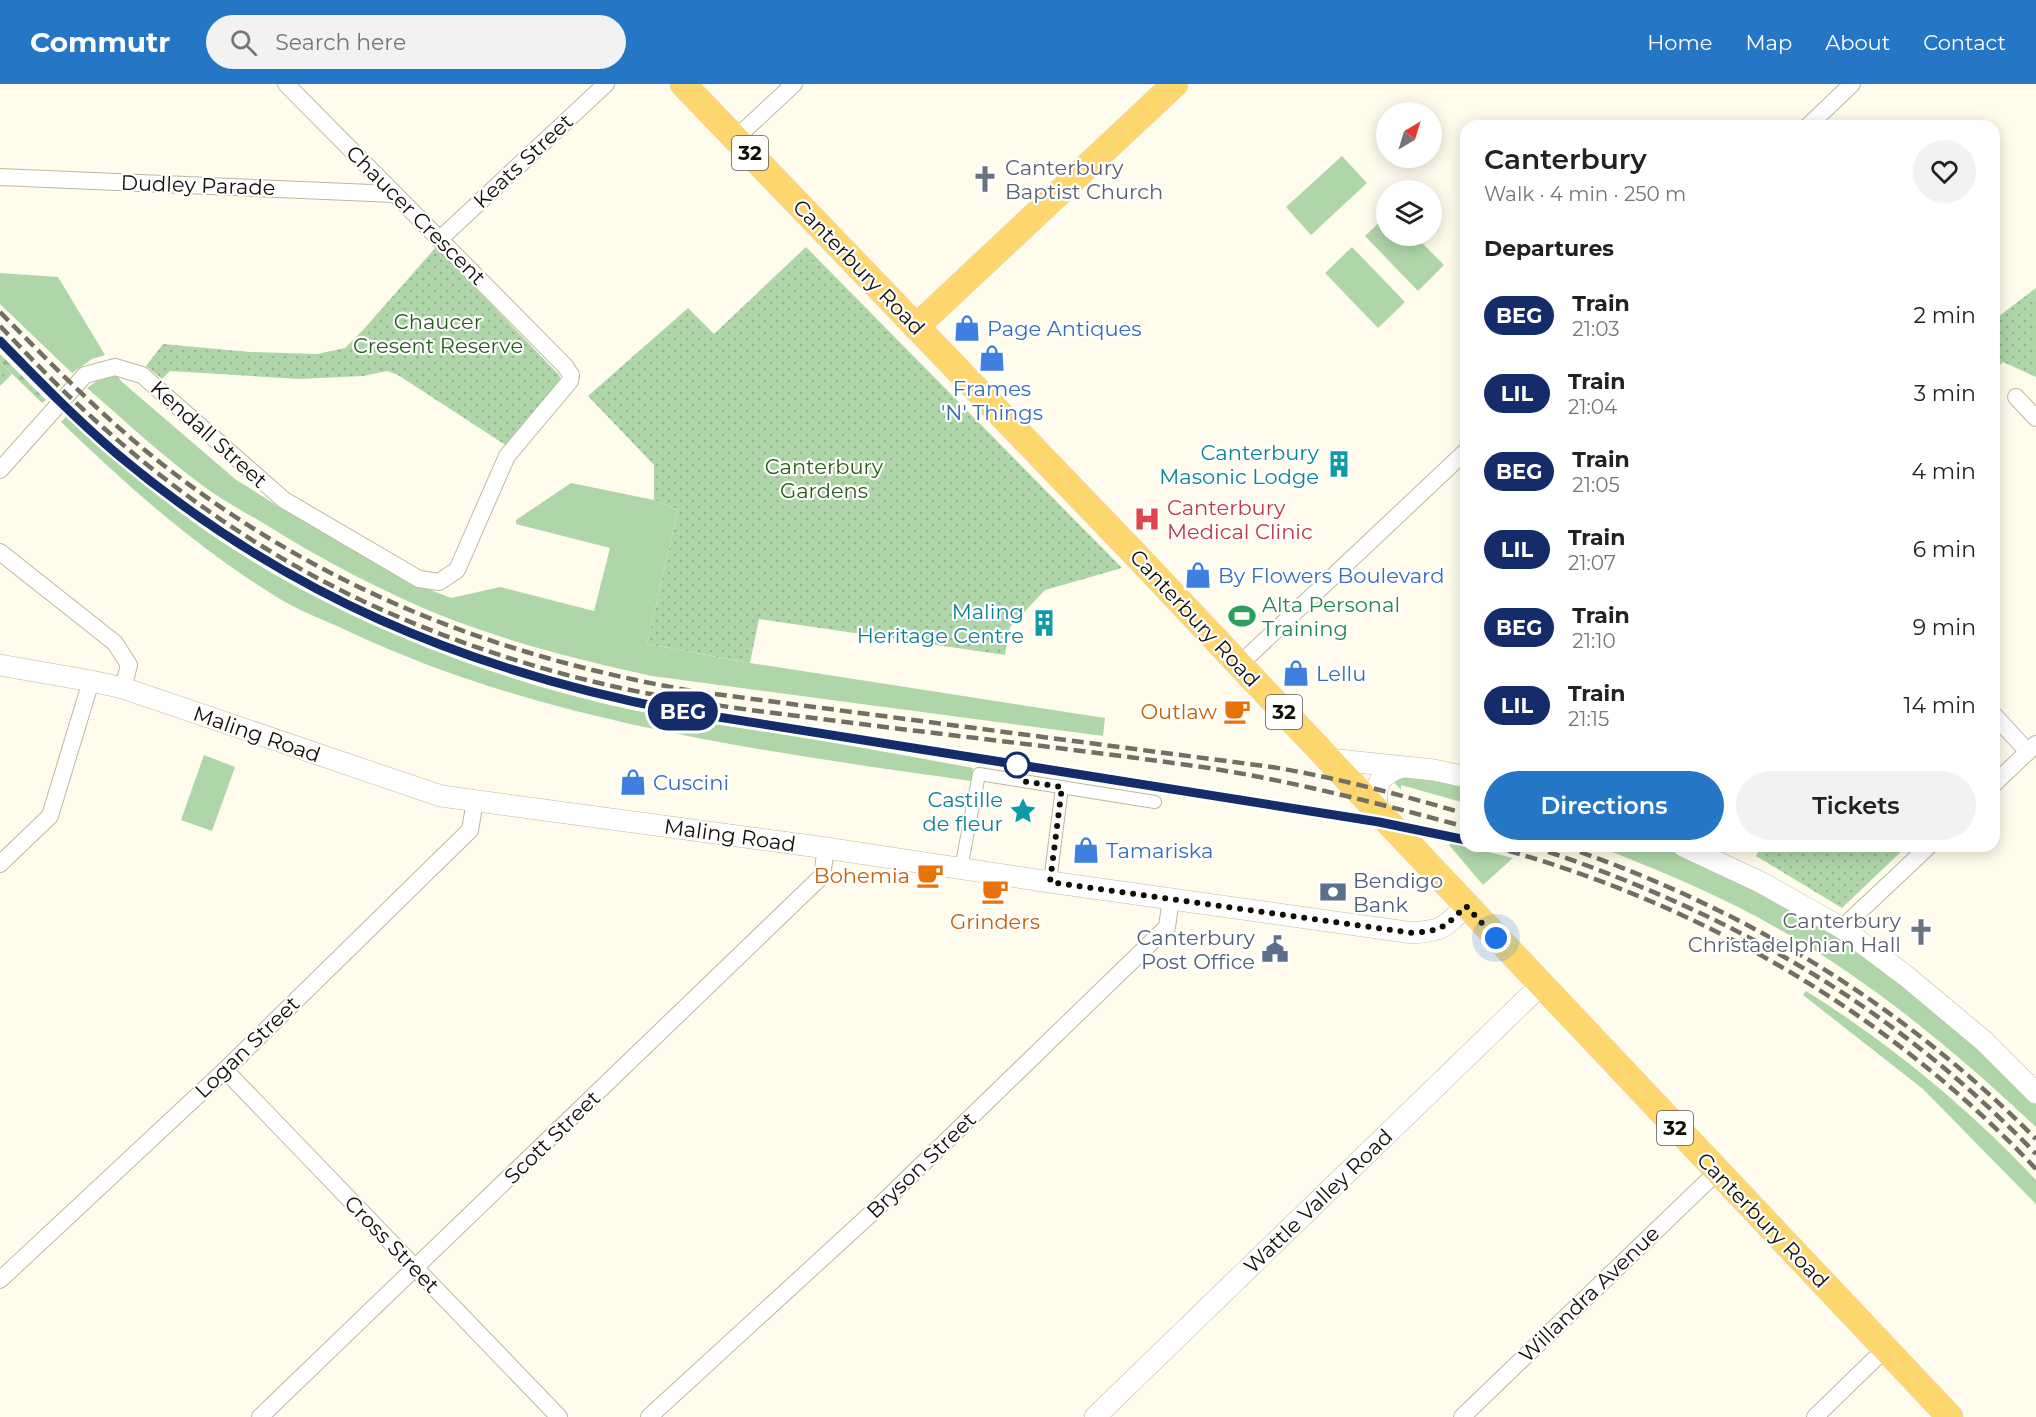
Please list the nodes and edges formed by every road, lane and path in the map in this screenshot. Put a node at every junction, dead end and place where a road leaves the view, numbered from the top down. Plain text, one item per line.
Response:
1 (286, 84) edge
2 (606, 84) edge
3 (683, 84) edge
4 (794, 84) edge
5 (1175, 84) edge
6 (1852, 84) edge
7 (1814, 120) edge
8 (736, 138) junction
9 (0, 177) edge
10 (395, 194) junction
11 (440, 239) junction
12 (916, 327) junction
13 (2016, 397) dead end
14 (2036, 418) edge
15 (1460, 457) edge
16 (0, 470) edge
17 (0, 552) edge
18 (439, 582) joint
19 (1240, 664) junction
20 (0, 665) edge
21 (91, 681) junction
22 (123, 688) junction
23 (2000, 720) edge
24 (2032, 748) edge
25 (1328, 759) junction
26 (1401, 767) junction
27 (1460, 776) edge
28 (2000, 778) edge
29 (1062, 787) junction
30 (475, 801) junction
31 (1155, 802) dead end
32 (1377, 811) junction
33 (826, 848) junction
34 (1696, 852) edge
35 (1923, 852) edge
36 (0, 864) edge
37 (961, 868) junction
38 (1050, 882) junction
39 (1172, 899) junction
40 (1466, 906) junction
41 (1842, 928) junction
42 (1541, 986) junction
43 (225, 1070) junction
44 (2036, 1093) edge
45 (1717, 1172) junction
46 (416, 1269) junction
47 (0, 1280) edge
48 (1885, 1349) junction
49 (260, 1417) edge
50 (559, 1417) edge
51 (649, 1417) edge
52 (1095, 1417) edge
53 (1462, 1417) edge
54 (1815, 1417) edge
55 (1950, 1417) edge

1 - 10 street, Chaucer Crescent
2 - 11 street, Keats Street
3 - 8 main road, Canterbury Road / 32
4 - 8 street
5 - 12 main road
6 - 7 street
8 - 12 main road, Canterbury Road / 32
9 - 10 street, Dudley Parade
10 - 11 street, Chaucer Crescent
11 - 18 street, Chaucer Crescent
12 - 19 main road, Canterbury Road / 32
13 - 14 street
15 - 19 street
16 - 18 street, Kendall Street
17 - 22 street
19 - 25 main road, Canterbury Road / 32
20 - 21 street, Maling Road
21 - 22 street, Maling Road
21 - 36 street
22 - 30 street, Maling Road
23 - 24 street
24 - 28 street
25 - 26 street
25 - 32 main road, Canterbury Road / 32
26 - 27 street
26 - 32 street
29 - 31 street
29 - 37 street
29 - 38 street
30 - 33 street, Maling Road
30 - 43 street, Logan Street
32 - 40 main road, Canterbury Road / 32
33 - 37 street, Maling Road
33 - 46 street, Scott Street
34 - 41 street
35 - 41 street
37 - 38 street, Maling Road
38 - 39 street, Maling Road
39 - 40 street, Maling Road
39 - 51 street, Bryson Street
40 - 42 main road, Canterbury Road / 32
41 - 44 street
42 - 45 main road, Canterbury Road / 32
42 - 52 street, Wattle Valley Road
43 - 46 street, Cross Street
43 - 47 street, Logan Street
45 - 48 main road, Canterbury Road / 32
45 - 53 street, Willandra Avenue
46 - 49 street, Scott Street
46 - 50 street, Cross Street
48 - 54 street
48 - 55 main road, Canterbury Road / 32

